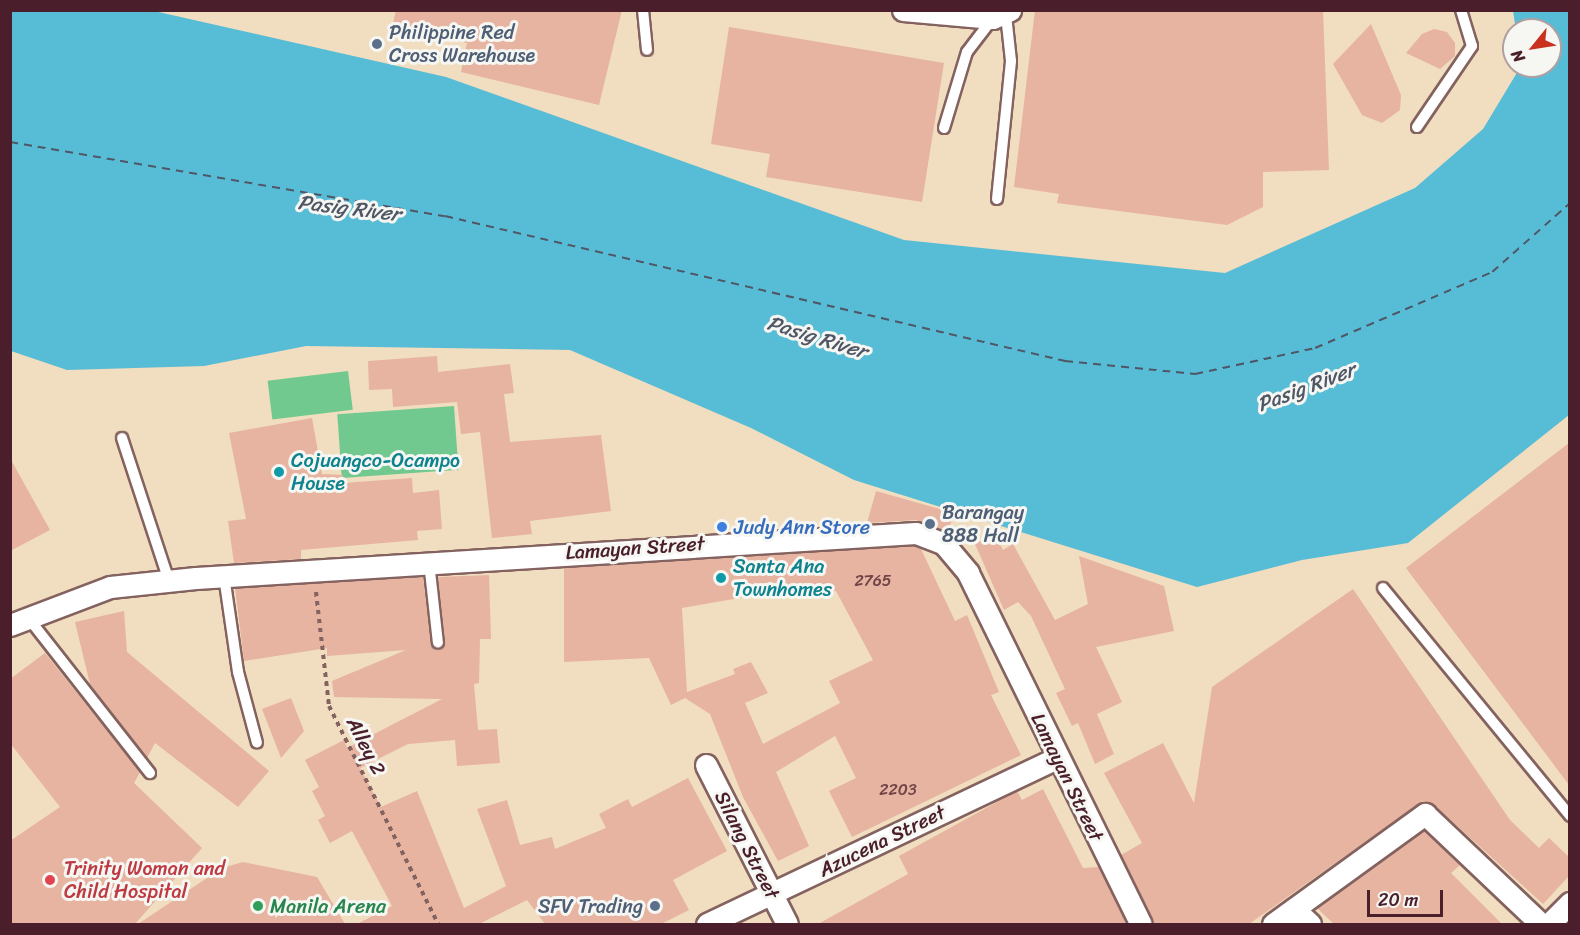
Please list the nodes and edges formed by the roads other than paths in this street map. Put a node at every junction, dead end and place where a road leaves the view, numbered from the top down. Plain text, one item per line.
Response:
1 (643, 10) edge
2 (903, 10) edge
3 (1461, 10) edge
4 (1003, 14) edge
5 (647, 50) dead end
6 (1417, 127) dead end
7 (944, 128) dead end
8 (997, 199) dead end
9 (122, 438) dead end
10 (428, 561) junction
11 (224, 576) junction
12 (169, 581) junction
13 (1383, 588) dead end
14 (18, 620) edge
15 (438, 643) dead end
16 (257, 743) dead end
17 (1056, 758) junction
18 (706, 765) dead end
19 (150, 773) dead end
20 (1569, 816) edge
21 (772, 894) junction
22 (1569, 903) edge
23 (1294, 909) junction
24 (707, 924) edge
25 (787, 924) edge
26 (1140, 924) edge
27 (1273, 924) edge
28 (1310, 924) edge
29 (1541, 924) edge
30 (1549, 924) edge

1 - 5 lane
2 - 4 street
3 - 6 lane
4 - 7 lane
4 - 8 lane
9 - 12 lane
10 - 11 street, Lamayan Street
10 - 15 lane
10 - 17 street, Lamayan Street
11 - 12 street, Lamayan Street
11 - 16 lane
12 - 14 street, Lamayan Street
13 - 20 lane
14 - 19 lane
17 - 21 street, Azucena Street
17 - 26 street, Lamayan Street
18 - 21 street, Silang Street
21 - 24 street, Azucena Street
21 - 25 street, Silang Street
22 - 30 street
23 - 27 street
23 - 28 street
23 - 29 street

